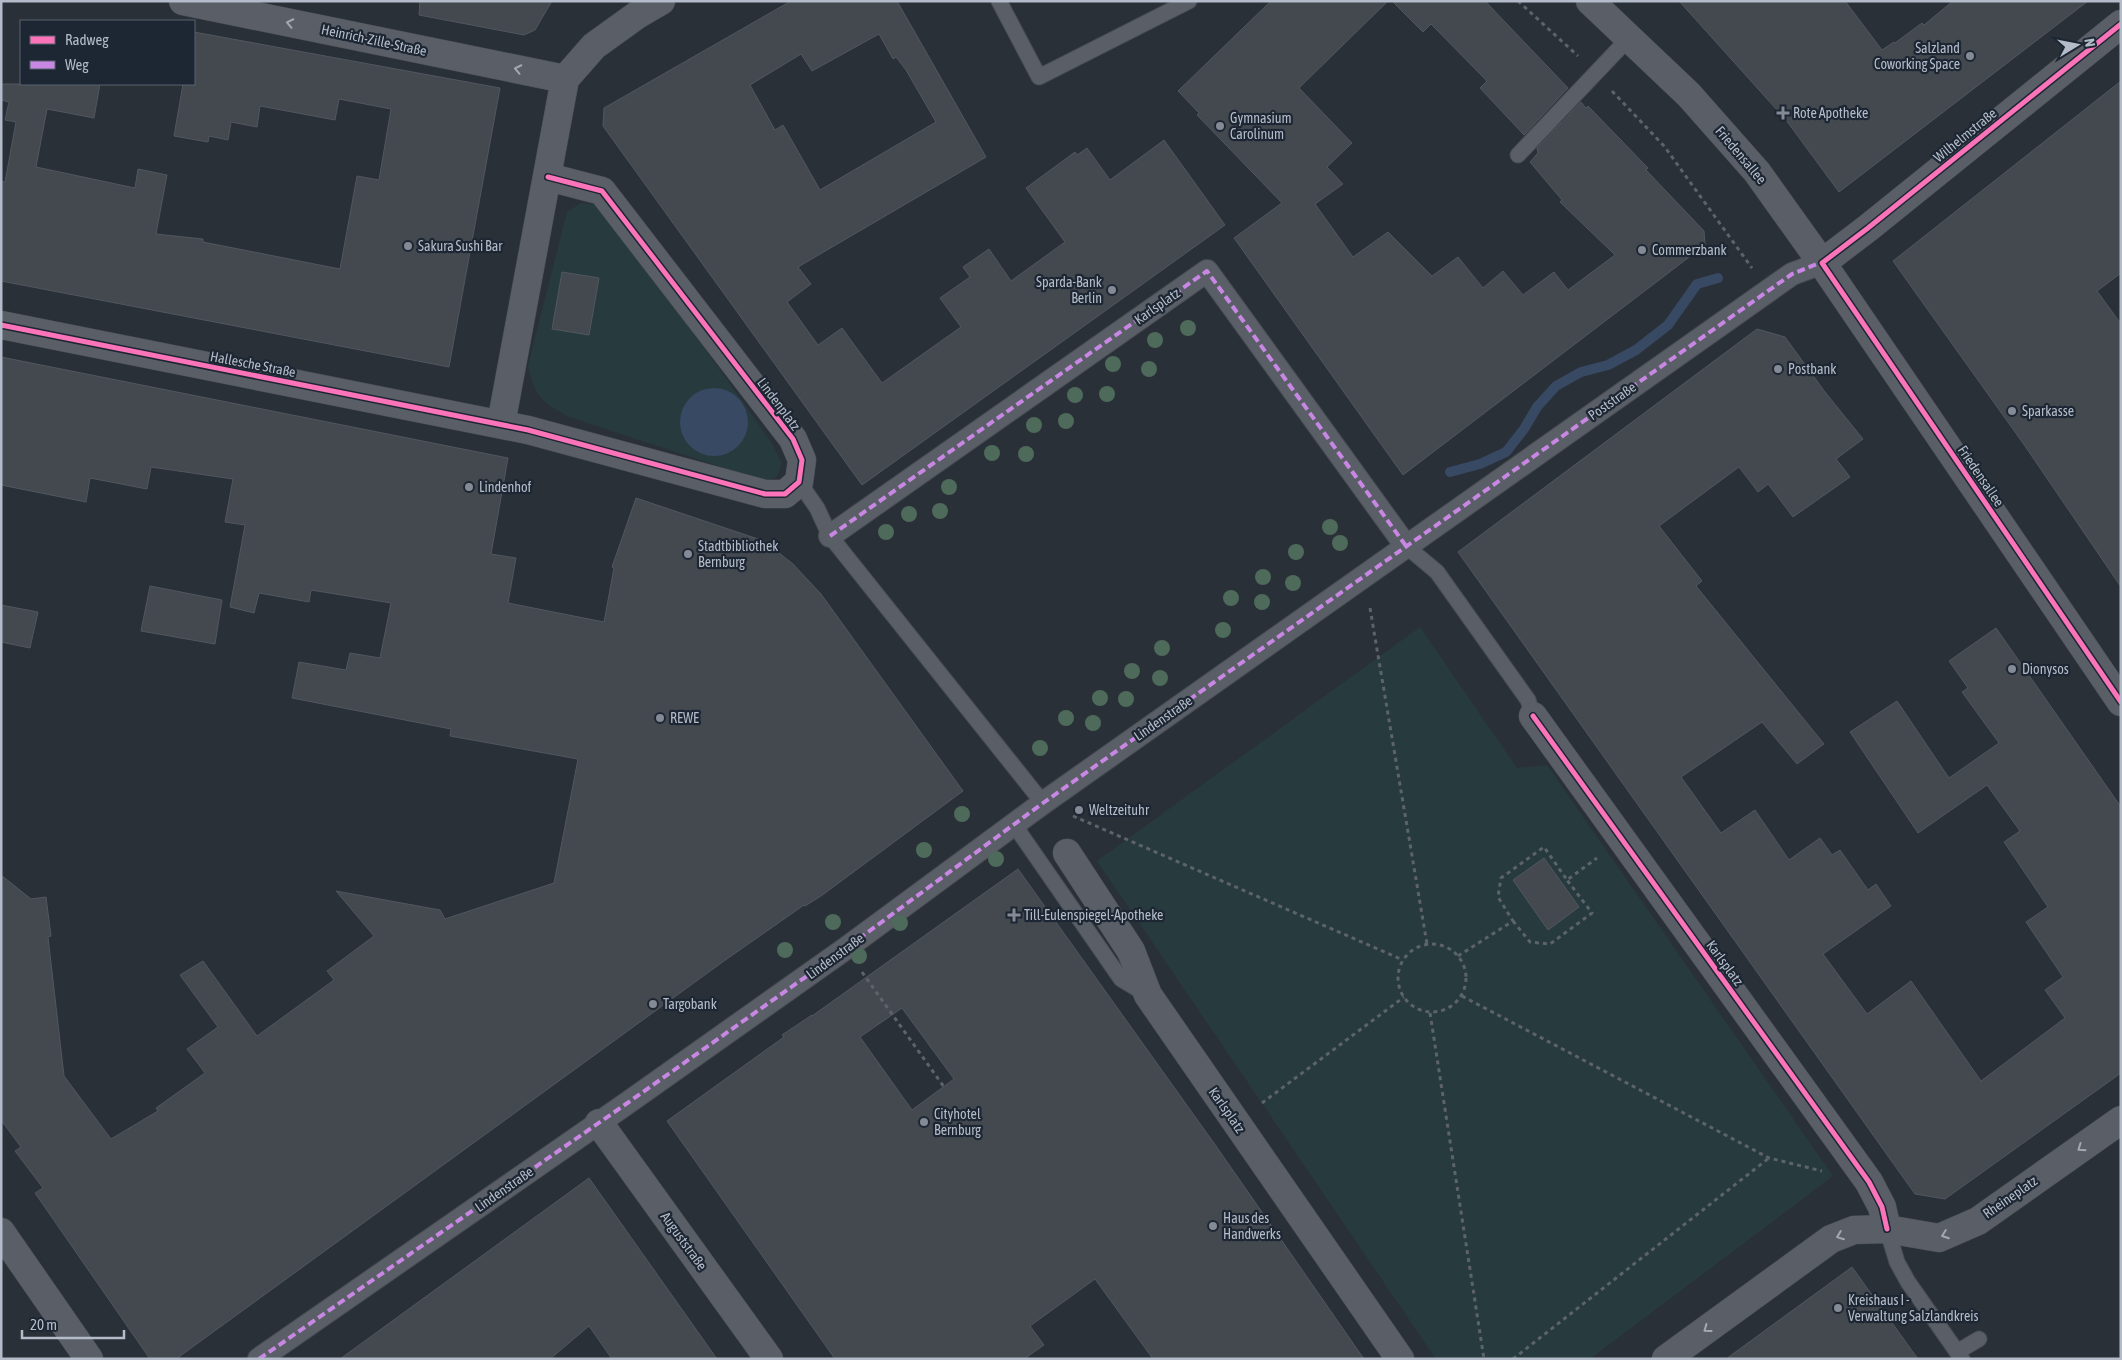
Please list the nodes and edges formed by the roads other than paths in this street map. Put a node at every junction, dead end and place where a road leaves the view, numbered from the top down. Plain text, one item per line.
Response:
1 (183, 1) edge
2 (661, 1) edge
3 (999, 1) edge
4 (1189, 1) edge
5 (1590, 1) edge
6 (2121, 24) edge
7 (1628, 38) junction
8 (565, 79) junction
9 (1518, 155) dead end
10 (548, 177) junction
11 (1822, 263) junction
12 (1, 325) edge
13 (501, 424) junction
14 (799, 482) junction
15 (830, 536) junction
16 (1406, 546) junction
17 (2117, 687) edge
18 (1533, 716) joint
19 (1044, 803) junction
20 (1015, 826) junction
21 (1067, 853) dead end
22 (1148, 995) junction
23 (2121, 1120) edge
24 (599, 1123) junction
25 (1887, 1229) junction
26 (1, 1232) edge
27 (1979, 1339) dead end
28 (1960, 1356) edge
29 (89, 1359) edge
30 (259, 1359) edge
31 (769, 1359) edge
32 (1400, 1359) edge
33 (1666, 1359) edge

8 -> 1 street, Heinrich-Zille-Straße
2 - 8 street
3 - 4 lane
5 - 7 street, Friedensallee
6 - 11 street, Wilhelmstraße
7 - 9 lane
7 - 11 street, Friedensallee
8 - 10 street
10 - 13 street
10 - 14 street, Lindenplatz
11 - 16 street, Poststraße
11 - 17 street, Friedensallee
12 - 13 street, Hallesche Straße
13 - 14 street
14 - 15 lane
15 - 16 street, Karlsplatz
15 - 19 lane
16 - 18 lane
16 - 19 street, Lindenstraße
18 - 25 street, Karlsplatz
19 - 20 street, Lindenstraße
20 - 22 lane
20 - 24 street, Lindenstraße
21 - 22 street, Karlsplatz
22 - 32 street, Karlsplatz
23 -> 25 street, Rheineplatz
24 - 30 street, Lindenstraße
24 - 31 street, Auguststraße
25 - 28 lane
25 -> 33 street
26 - 29 street
27 - 28 lane

